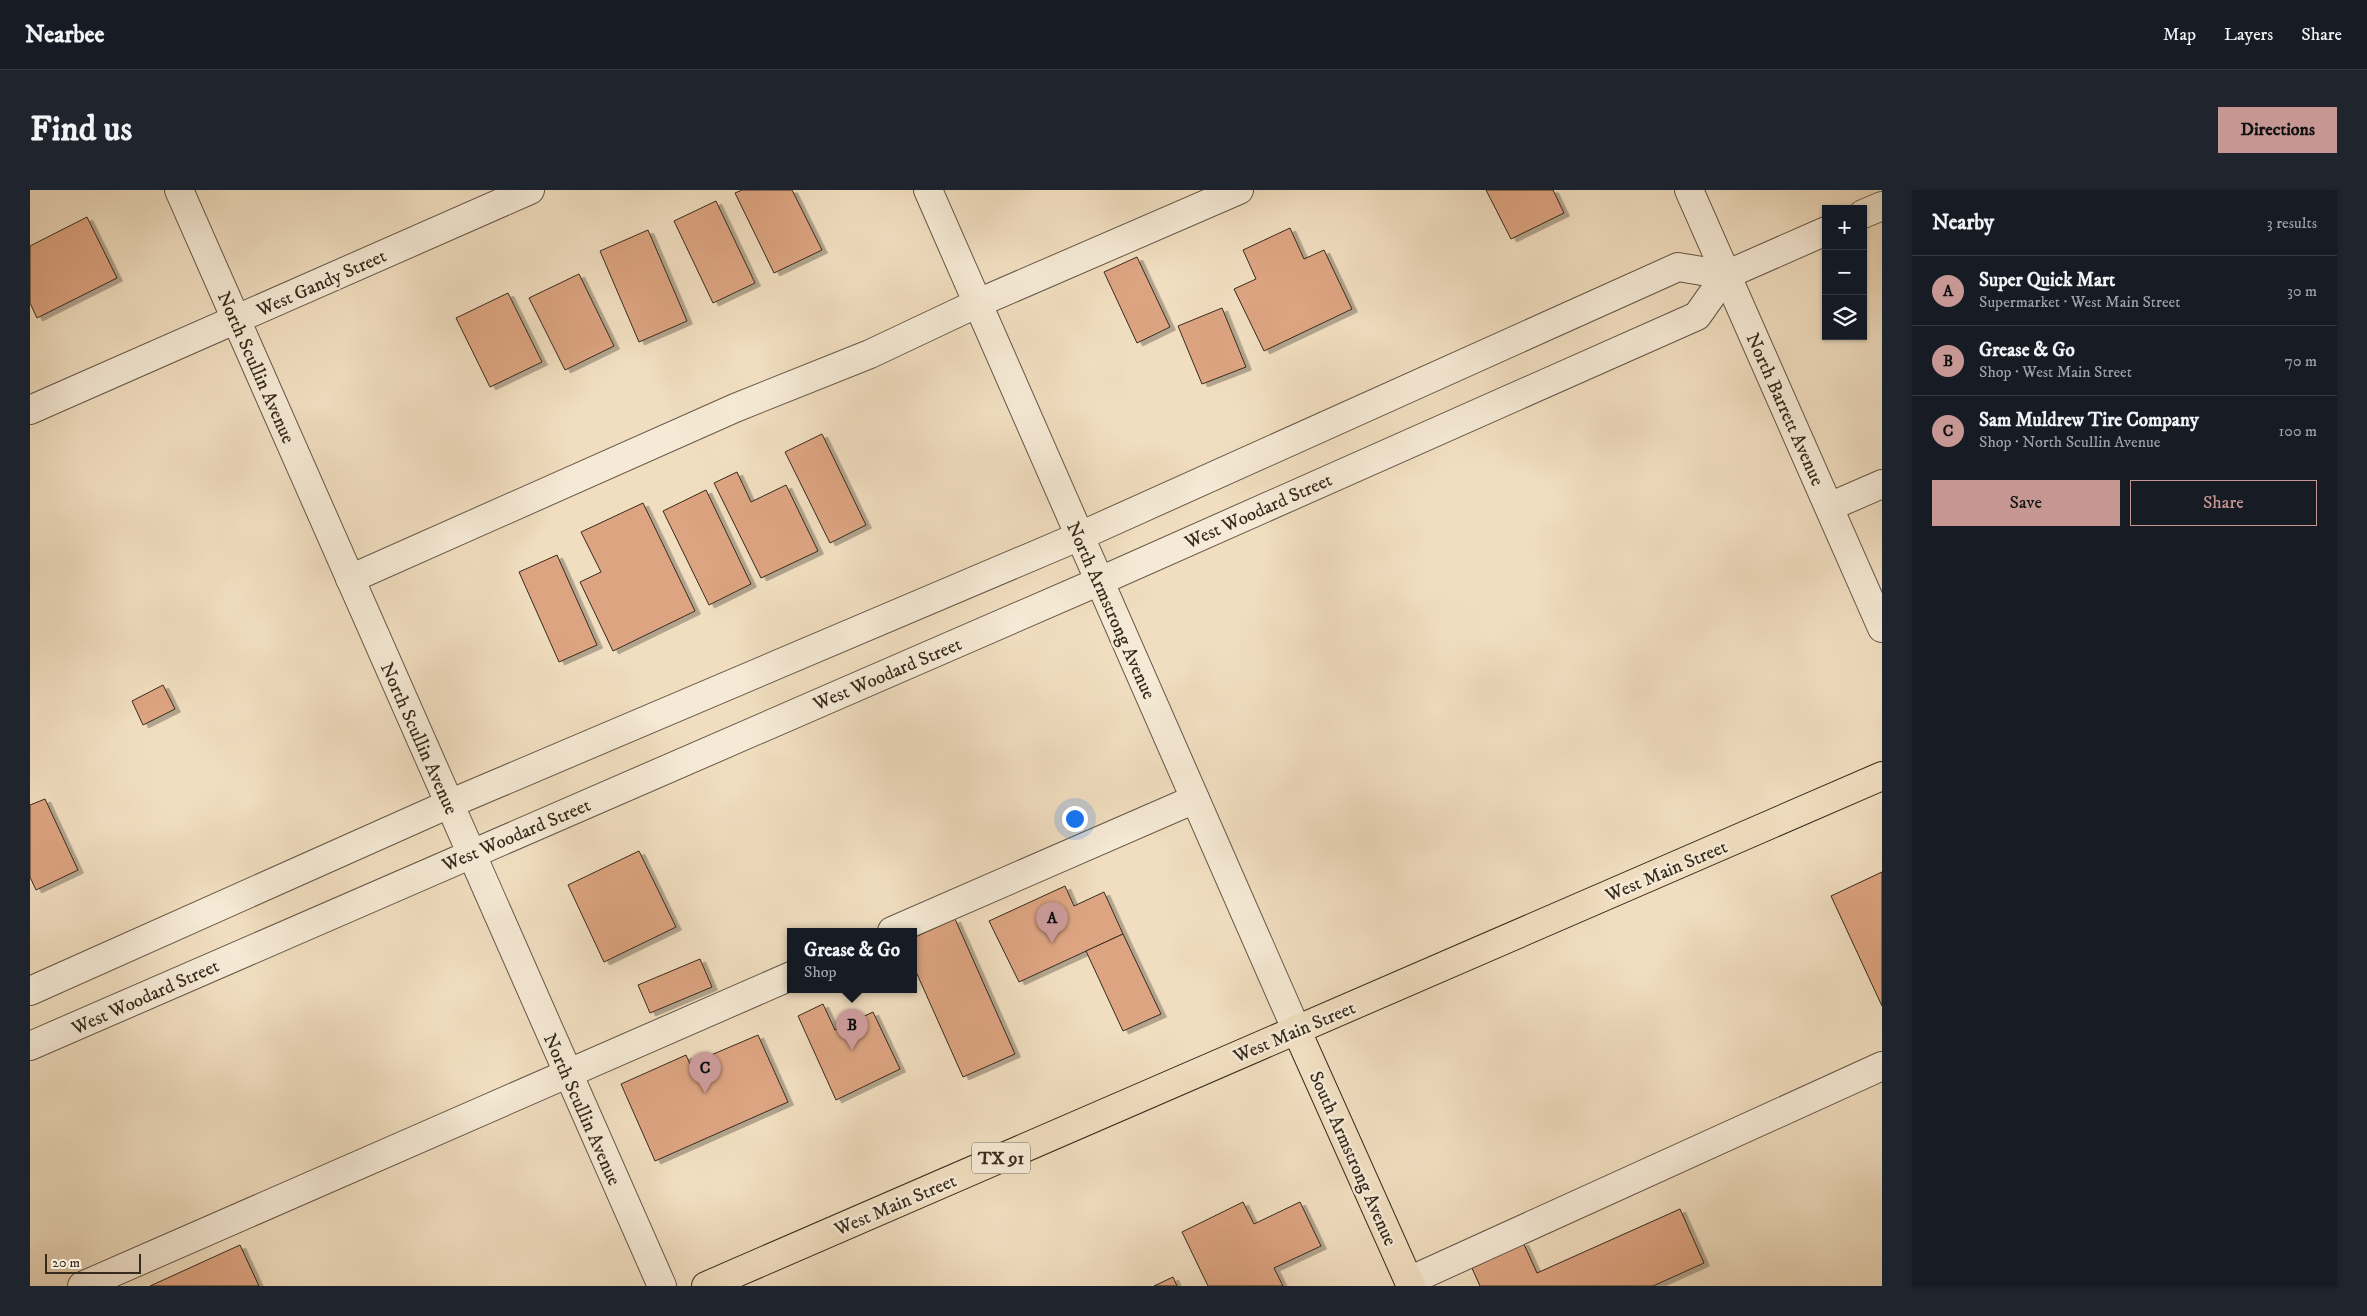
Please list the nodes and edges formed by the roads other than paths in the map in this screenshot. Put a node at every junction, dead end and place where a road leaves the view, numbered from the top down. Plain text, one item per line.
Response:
1 (179, 190) edge
2 (530, 190) edge
3 (928, 190) edge
4 (1239, 190) edge
5 (1689, 190) edge
6 (1882, 206) edge
7 (1867, 212) edge
8 (1822, 233) edge
9 (1726, 275) junction
10 (978, 303) junction
11 (236, 320) junction
12 (30, 410) edge
13 (1882, 484) edge
14 (1829, 507) junction
15 (1080, 536) junction
16 (350, 579) junction
17 (1100, 581) junction
18 (1882, 628) edge
19 (1882, 776) edge
20 (1195, 799) junction
21 (449, 804) junction
22 (471, 853) junction
23 (899, 928) edge
24 (787, 978) edge
25 (30, 991) edge
26 (1296, 1030) junction
27 (30, 1046) edge
28 (1882, 1066) edge
29 (568, 1073) junction
30 (1410, 1283) edge
31 (82, 1286) edge
32 (662, 1286) edge
33 (706, 1286) edge

1 - 11 street, North Scullin Avenue
2 - 11 street, West Gandy Street
3 - 10 street, North Armstrong Avenue
4 - 10 street
5 - 9 street, North Barrett Avenue
6 - 7 street
8 - 9 street
9 - 14 street, North Barrett Avenue
9 - 15 street
9 - 17 street, West Woodard Street
10 - 15 street, North Armstrong Avenue
10 - 16 street
11 - 12 street, West Gandy Street
11 - 16 street, North Scullin Avenue
13 - 14 street
14 - 18 street, North Barrett Avenue
15 - 17 street, North Armstrong Avenue
15 - 21 street
16 - 21 street, North Scullin Avenue
17 - 20 street, North Armstrong Avenue
17 - 22 street, West Woodard Street
19 - 26 main road, West Main Street
20 - 23 street
20 - 26 street, North Armstrong Avenue
21 - 22 street, North Scullin Avenue
21 - 25 street
22 - 27 street, West Woodard Street
22 - 29 street, North Scullin Avenue
24 - 29 street
26 - 30 main road, South Armstrong Avenue
26 - 33 main road, West Main Street / TX 91
28 - 30 street
29 - 31 street
29 - 32 street, North Scullin Avenue

